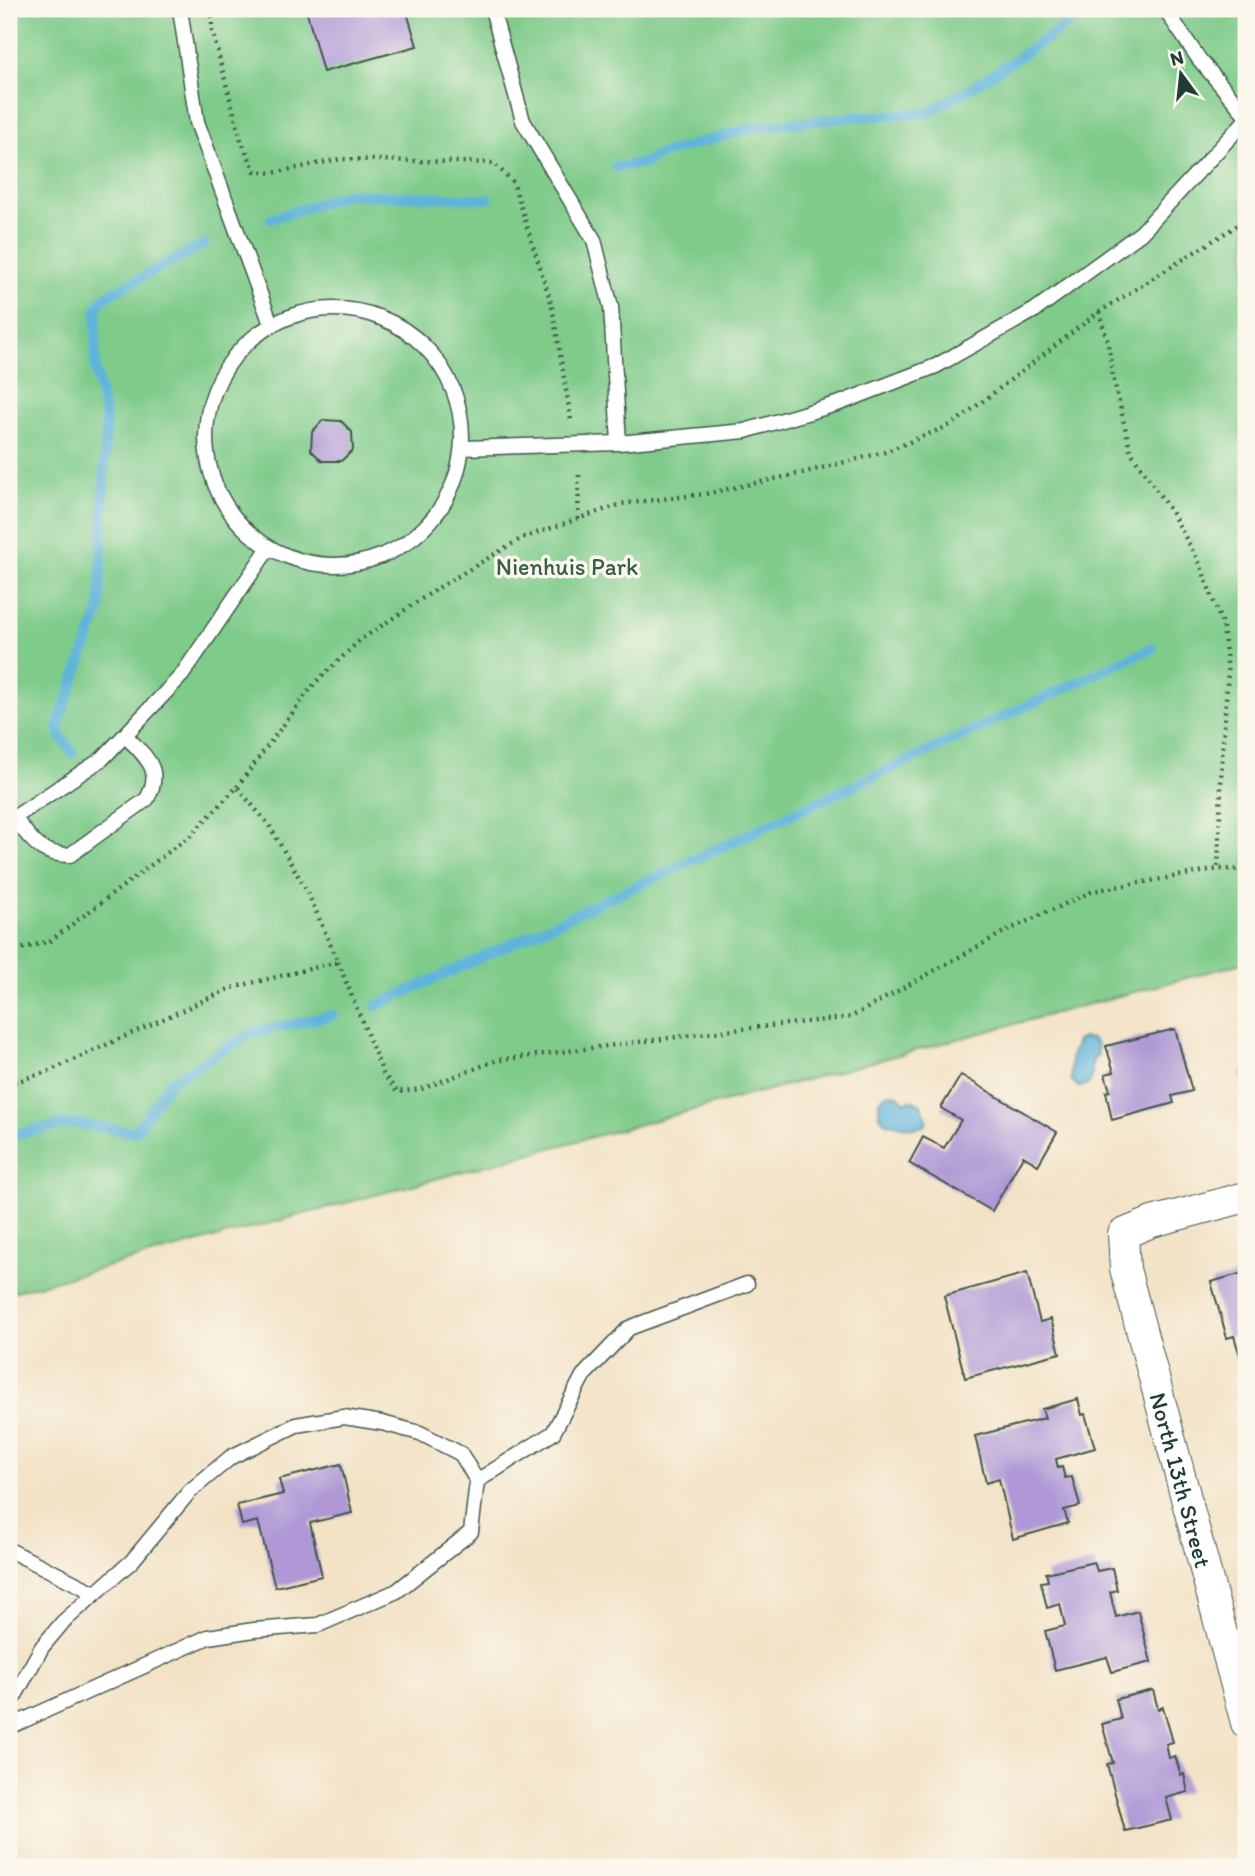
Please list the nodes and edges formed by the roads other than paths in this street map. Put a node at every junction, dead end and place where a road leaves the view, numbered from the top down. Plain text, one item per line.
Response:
1 (180, 9) edge
2 (492, 9) edge
3 (1165, 9) edge
4 (1246, 115) edge
5 (1246, 120) edge
6 (271, 324) junction
7 (619, 443) junction
8 (463, 448) junction
9 (268, 550) junction
10 (125, 735) junction
11 (12, 820) edge
12 (1246, 1197) edge
13 (747, 1284) dead end
14 (477, 1481) junction
15 (9, 1550) edge
16 (95, 1593) junction
17 (1239, 1669) edge
18 (9, 1706) edge
19 (1246, 1723) edge
20 (9, 1727) edge

1 - 6 lane
2 - 7 lane
3 - 4 lane
5 - 7 lane
6 - 8 lane
6 - 9 lane
7 - 8 lane
8 - 9 lane
9 - 10 lane
10 - 11 lane
10 - 11 lane
12 - 17 street, North 13th Street
13 - 14 lane
14 - 16 lane
14 - 20 lane
15 - 16 lane
16 - 18 lane
17 - 19 street, North 13th Street

